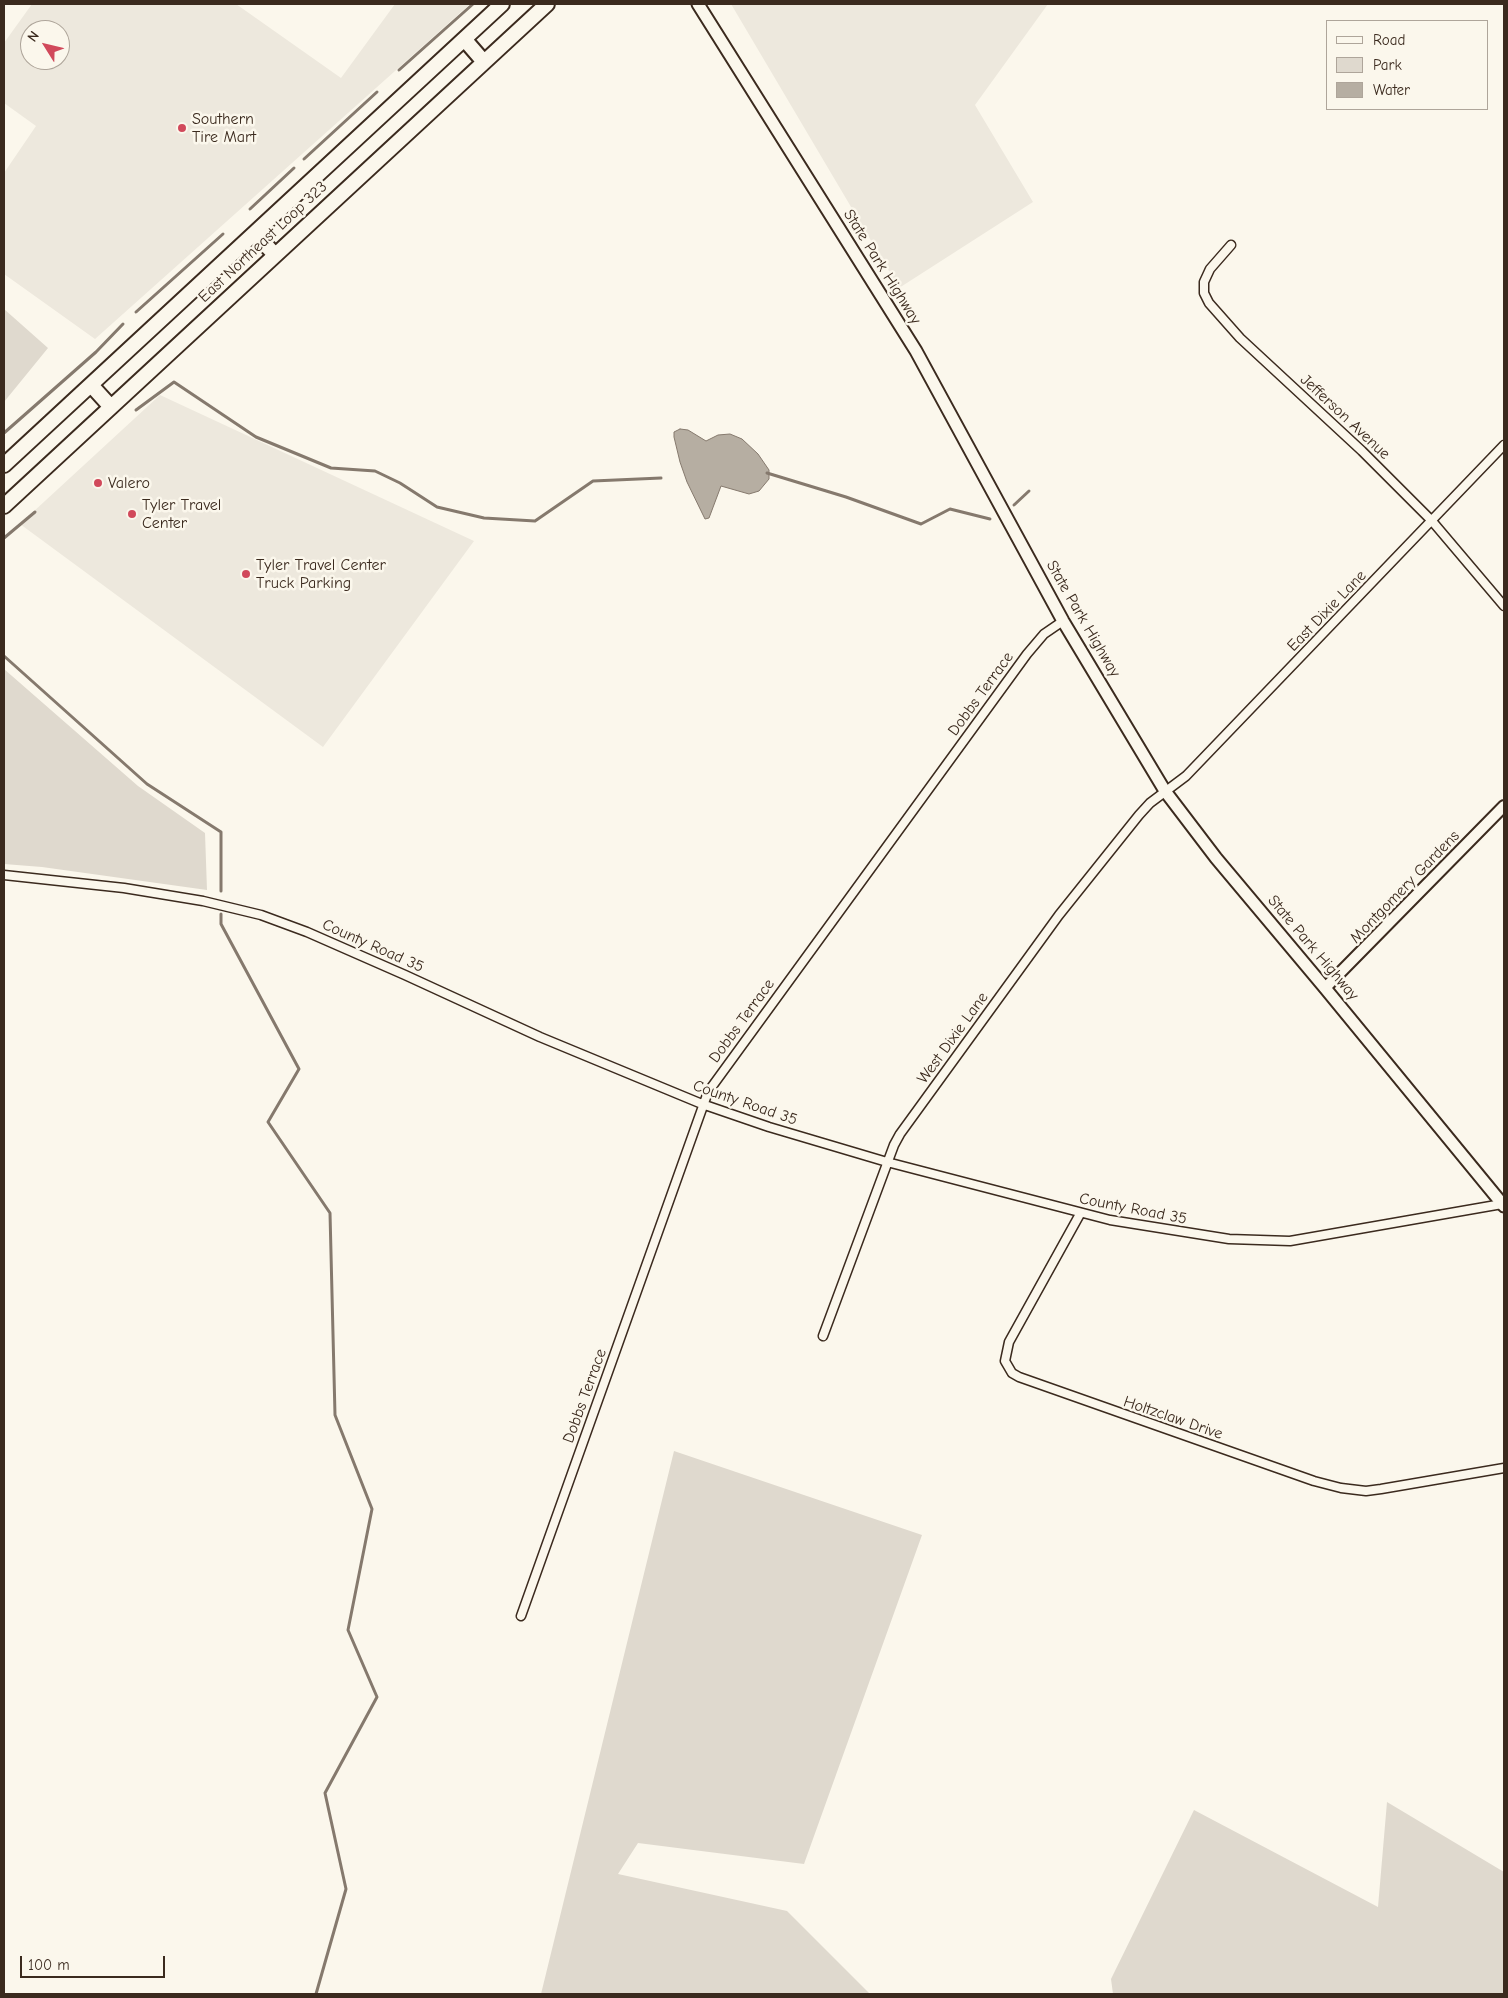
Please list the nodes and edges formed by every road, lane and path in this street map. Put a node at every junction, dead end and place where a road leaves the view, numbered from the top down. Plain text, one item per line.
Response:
1 (502, 4) edge
2 (547, 4) edge
3 (698, 4) edge
4 (465, 40) junction
5 (484, 62) junction
6 (255, 233) junction
7 (1231, 245) dead end
8 (275, 254) junction
9 (91, 385) junction
10 (111, 407) junction
11 (1504, 445) edge
12 (4, 465) edge
13 (4, 506) edge
14 (1432, 521) junction
15 (1504, 606) edge
16 (1063, 621) junction
17 (1165, 792) junction
18 (1503, 810) edge
19 (4, 875) edge
20 (1326, 988) junction
21 (702, 1104) junction
22 (887, 1162) junction
23 (1503, 1205) edge
24 (1080, 1214) junction
25 (824, 1336) dead end
26 (1504, 1468) edge
27 (521, 1616) dead end

1 - 4 highway, East Northeast Loop 323
2 - 5 highway, East Northeast Loop 323
3 - 16 main road, State Park Highway
4 - 5 highway
4 - 6 highway, East Northeast Loop 323
5 - 8 highway, East Northeast Loop 323
6 - 8 highway
6 - 9 highway, East Northeast Loop 323
7 - 14 street, Jefferson Avenue
8 - 10 highway, East Northeast Loop 323
9 - 10 highway
9 - 12 highway, East Northeast Loop 323
10 - 13 highway, East Northeast Loop 323
11 - 14 street, East Dixie Lane
14 - 15 street, Jefferson Avenue
14 - 17 street, East Dixie Lane
16 - 17 main road, State Park Highway
16 - 21 street, Dobbs Terrace
17 - 20 main road, State Park Highway
17 - 22 street, West Dixie Lane
18 - 20 street, Montgomery Gardens
19 - 21 street, County Road 35
20 - 23 main road, State Park Highway
21 - 22 street, County Road 35
21 - 27 street, Dobbs Terrace
22 - 24 street, County Road 35
22 - 25 street, West Dixie Lane
23 - 24 street, County Road 35
24 - 26 street, Holtzclaw Drive

